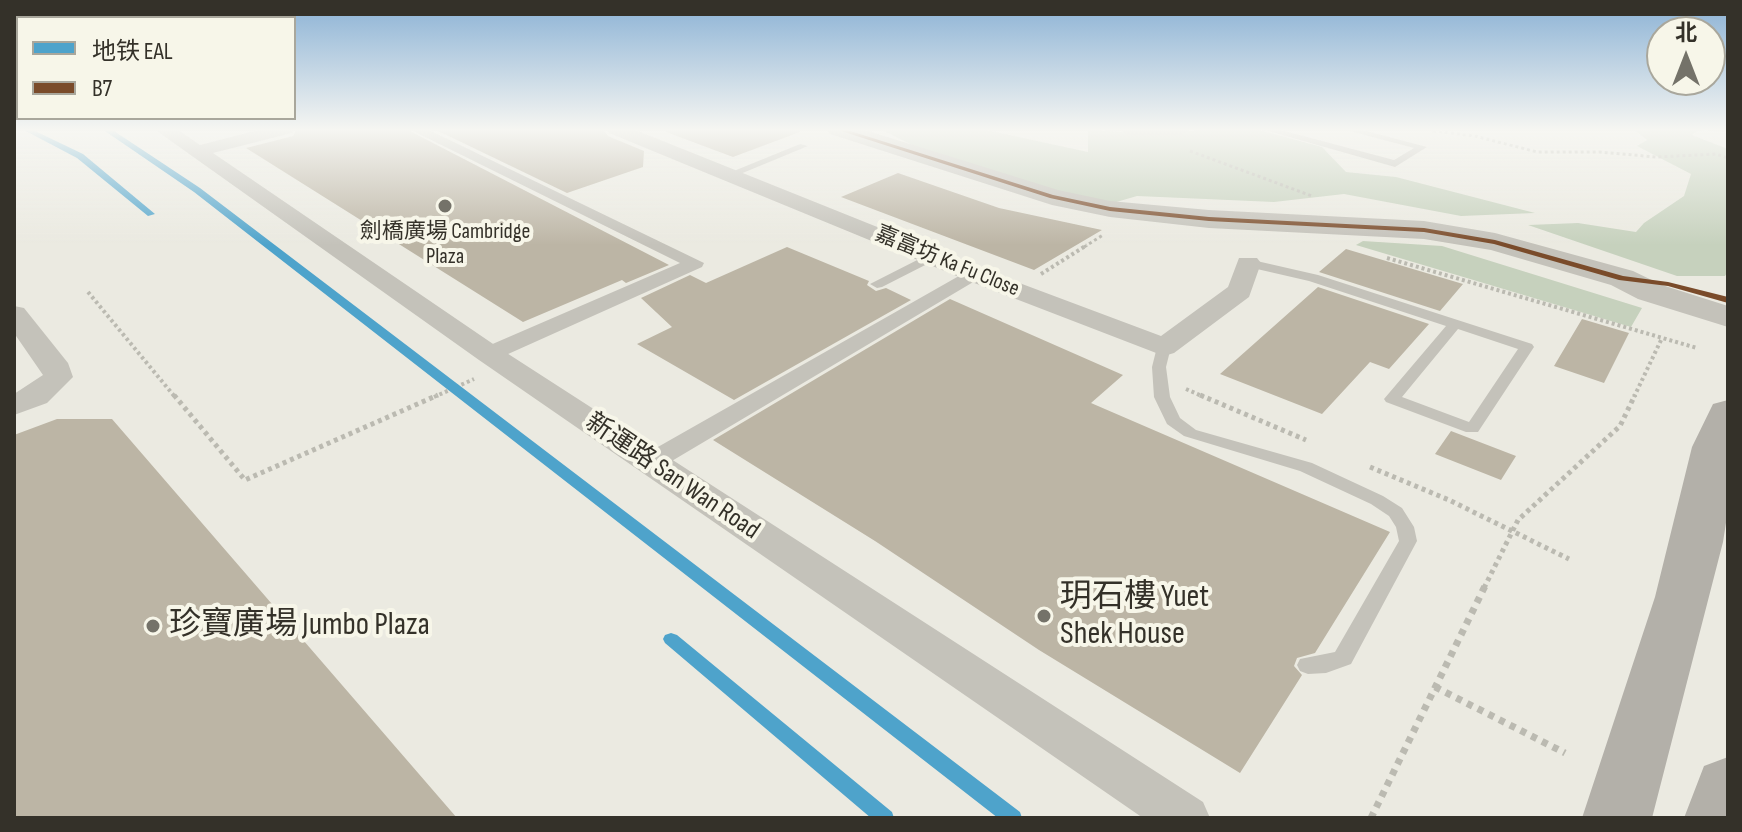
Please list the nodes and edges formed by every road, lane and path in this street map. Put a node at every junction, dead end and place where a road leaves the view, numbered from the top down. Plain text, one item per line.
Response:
1 (221, 168) edge
2 (497, 168) edge
3 (711, 168) edge
4 (747, 168) edge
5 (960, 168) edge
6 (1231, 168) edge
7 (729, 175) junction
8 (1316, 197) dead end
9 (1106, 233) dead end
10 (931, 257) junction
11 (1386, 257) dead end
12 (1248, 263) joint
13 (973, 274) junction
14 (1039, 275) dead end
15 (1622, 278) junction
16 (877, 284) dead end
17 (88, 292) dead end
18 (1728, 300) edge
19 (14, 314) edge
20 (1728, 317) edge
21 (1455, 324) junction
22 (1662, 338) junction
23 (1164, 347) junction
24 (1697, 348) dead end
25 (487, 364) junction
26 (1160, 379) junction
27 (14, 406) edge
28 (1728, 413) edge
29 (1319, 445) dead end
30 (651, 462) junction
31 (1362, 463) dead end
32 (1512, 531) junction
33 (1569, 559) dead end
34 (1308, 665) dead end
35 (1435, 687) junction
36 (1565, 753) dead end
37 (1728, 787) edge
38 (1185, 818) edge
39 (1371, 818) edge
40 (1617, 818) edge
41 (1719, 818) edge

1 - 25 street, 新運路 San Wan Road
2 - 25 street
3 - 7 street, 嘉富坊 Ka Fu Close
4 - 7 lane
5 - 15 street
6 - 8 path
7 - 10 street, 嘉富坊 Ka Fu Close
9 - 14 path
10 - 13 street, 嘉富坊 Ka Fu Close
10 - 16 lane
11 - 22 path
12 - 21 lane
12 - 23 street
13 - 23 street, 嘉富坊 Ka Fu Close
13 - 30 street
15 - 18 street
15 - 20 street
17 - 25 path
19 - 27 street
21 - 21 lane
22 - 24 path
22 - 32 path
23 - 26 lane
25 - 30 street, 新運路 San Wan Road
26 - 29 path
26 - 34 lane
28 - 40 main road
30 - 38 street, 新運路 San Wan Road
31 - 32 path
32 - 33 path
32 - 35 path
35 - 36 path
35 - 39 path
37 - 41 main road

